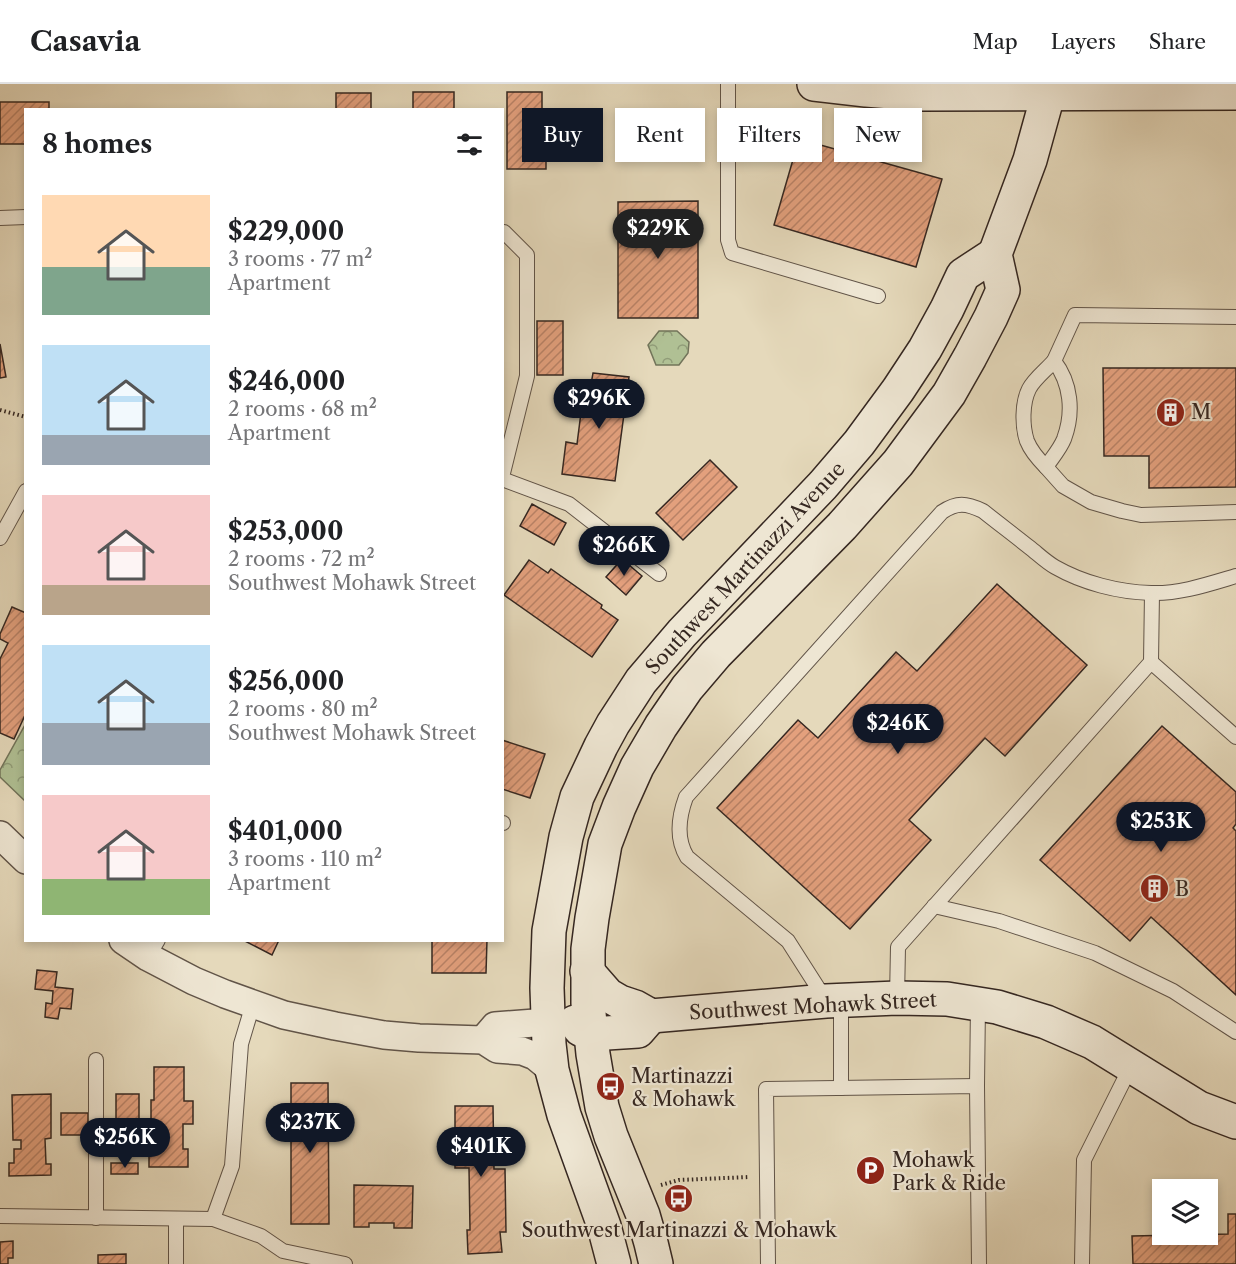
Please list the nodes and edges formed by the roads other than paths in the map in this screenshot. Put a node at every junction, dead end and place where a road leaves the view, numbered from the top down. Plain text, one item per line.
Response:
1 (728, 84) edge
2 (814, 84) edge
3 (1049, 89) edge
4 (1236, 93) edge
5 (24, 217) edge
6 (0, 218) edge
7 (504, 233) edge
8 (995, 254) junction
9 (878, 296) dead end
10 (1236, 317) edge
11 (1054, 361) junction
12 (1046, 468) junction
13 (504, 470) edge
14 (504, 479) edge
15 (24, 495) edge
16 (1236, 512) edge
17 (0, 538) edge
18 (659, 574) dead end
19 (1236, 576) edge
20 (1152, 593) junction
21 (1151, 662) junction
22 (1236, 737) edge
23 (0, 835) edge
24 (24, 858) edge
25 (934, 906) junction
26 (130, 942) edge
27 (153, 949) edge
28 (548, 949) junction
29 (587, 971) junction
30 (897, 998) junction
31 (833, 1001) junction
32 (253, 1004) junction
33 (978, 1004) junction
34 (651, 1016) junction
35 (548, 1022) junction
36 (1236, 1032) edge
37 (591, 1034) junction
38 (483, 1040) junction
39 (96, 1059) dead end
40 (1131, 1065) junction
41 (552, 1070) junction
42 (977, 1086) junction
43 (842, 1088) junction
44 (1236, 1122) edge
45 (0, 1216) edge
46 (96, 1218) junction
47 (176, 1219) junction
48 (213, 1220) junction
49 (176, 1264) edge
50 (345, 1264) edge
51 (615, 1264) edge
52 (656, 1264) edge
53 (768, 1264) edge
54 (979, 1264) edge
55 (1082, 1264) edge

1 - 9 lane
2 - 3 street
3 - 4 street
3 - 8 street
5 - 6 lane
7 - 13 lane
8 - 28 street, Southwest Martinazzi Avenue
8 - 29 street, Southwest Martinazzi Avenue
10 - 11 lane
11 - 12 lane
11 - 12 lane
12 - 16 lane
14 - 18 lane
15 - 17 lane
19 - 20 lane
20 - 21 lane
20 - 31 lane
21 - 22 lane
21 - 25 lane
23 - 24 street
25 - 30 lane
25 - 36 lane
26 - 27 street
27 - 32 street
28 - 35 street, Southwest Martinazzi Avenue
28 - 37 street
29 - 34 street
29 - 37 street, Southwest Martinazzi Avenue
30 - 31 street, Southwest Mohawk Street
30 - 33 street, Southwest Mohawk Street
31 - 34 street, Southwest Mohawk Street
31 - 43 lane
32 - 38 street
32 - 48 lane
33 - 40 street, Southwest Mohawk Street
33 - 42 lane
34 - 37 street, Southwest Mohawk Street
35 - 38 street
35 - 41 street, Southwest Martinazzi Avenue
37 - 52 street, Southwest Martinazzi Avenue
38 - 41 street
39 - 46 lane
40 - 44 street, Southwest Mohawk Street
40 - 55 lane
41 - 51 street, Southwest Martinazzi Avenue
42 - 43 lane
42 - 54 lane
43 - 53 lane
45 - 46 lane
46 - 47 lane
47 - 48 lane
47 - 49 lane
48 - 50 lane

